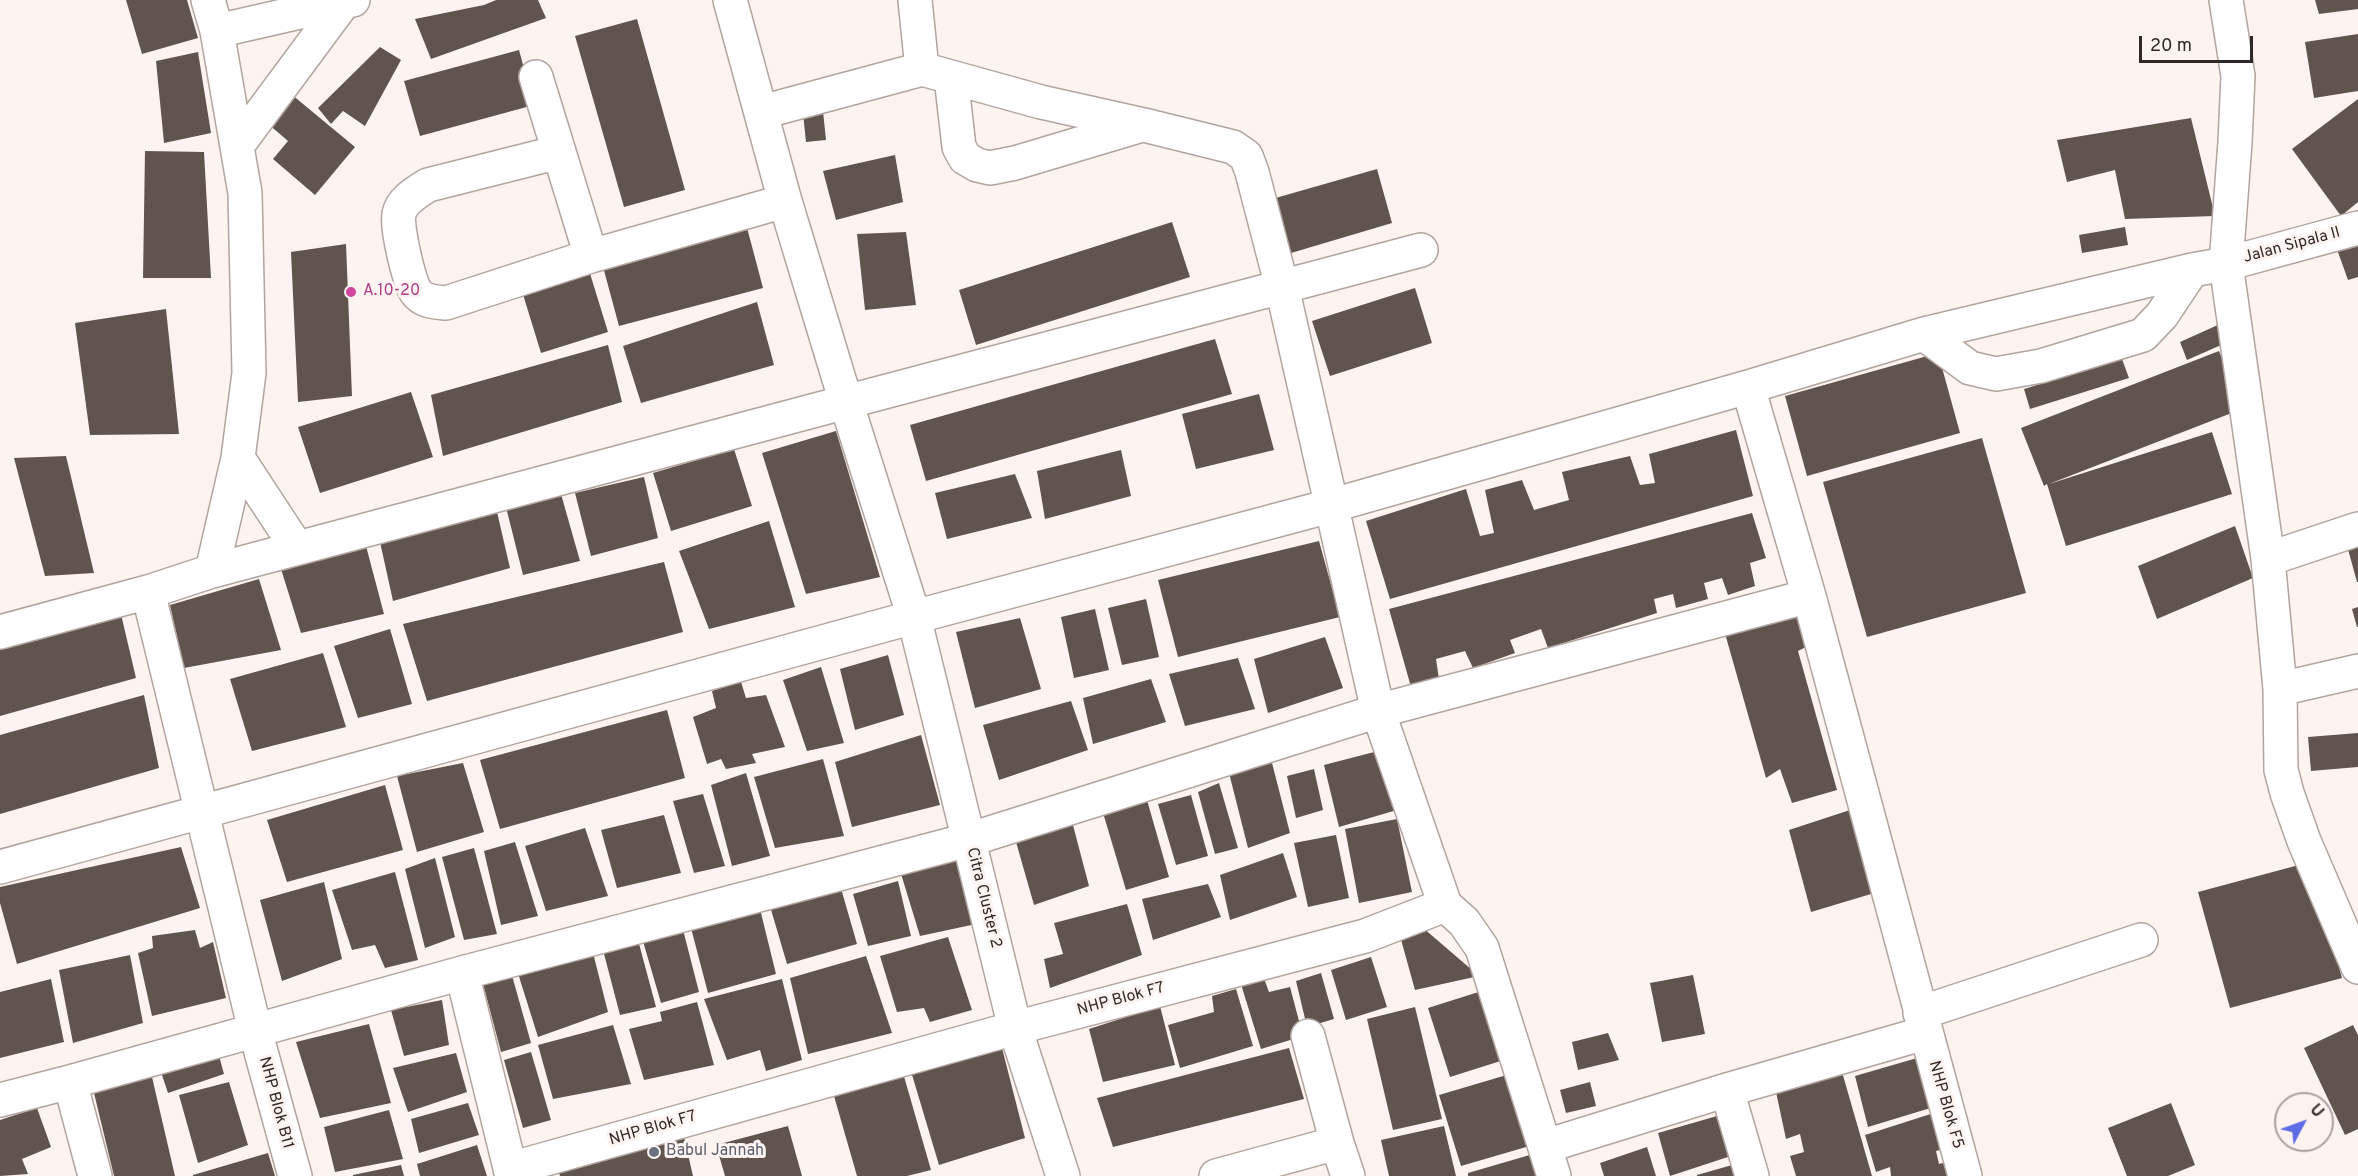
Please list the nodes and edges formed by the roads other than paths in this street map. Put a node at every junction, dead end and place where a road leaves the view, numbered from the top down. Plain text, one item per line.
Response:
1 (208, 0) edge
2 (730, 0) edge
3 (915, 0) edge
4 (2226, 0) edge
5 (348, 1) edge
6 (217, 31) junction
7 (936, 73) junction
8 (536, 77) dead end
9 (762, 112) junction
10 (1144, 125) junction
11 (237, 146) junction
12 (559, 152) junction
13 (785, 201) junction
14 (2358, 228) edge
15 (1421, 250) dead end
16 (591, 256) junction
17 (2226, 264) junction
18 (2192, 270) junction
19 (1282, 287) junction
20 (1924, 334) junction
21 (1748, 387) junction
22 (846, 402) junction
23 (238, 458) junction
24 (1330, 506) junction
25 (2358, 529) edge
26 (297, 548) junction
27 (2268, 559) junction
28 (212, 571) junction
29 (148, 592) junction
30 (1809, 596) junction
31 (914, 617) junction
32 (0, 632) edge
33 (2358, 671) edge
34 (2280, 689) junction
35 (1378, 711) junction
36 (201, 812) junction
37 (968, 840) junction
38 (0, 867) edge
39 (1445, 905) junction
40 (2141, 940) dead end
41 (2358, 967) edge
42 (462, 973) junction
43 (1923, 1023) junction
44 (1016, 1028) junction
45 (255, 1030) junction
46 (1308, 1036) dead end
47 (70, 1082) junction
48 (1726, 1090) junction
49 (0, 1100) edge
50 (1337, 1143) junction
51 (1550, 1161) edge
52 (511, 1173) edge
53 (95, 1176) edge
54 (295, 1176) edge
55 (1063, 1176) edge
56 (1216, 1176) edge
57 (1348, 1176) edge
58 (1752, 1176) edge
59 (1965, 1176) edge

1 - 6 street
2 - 9 street, Citra Cluster 2
3 - 7 street
4 - 17 street
5 - 6 street
5 - 11 street
6 - 11 street
7 - 9 street
7 - 10 street
7 - 10 street
8 - 12 street
9 - 13 street, Citra Cluster 2
10 - 19 street
11 - 23 street
12 - 16 street
12 - 16 street
13 - 16 street
13 - 22 street, Citra Cluster 2
14 - 17 street, Jalan Sipala II
15 - 19 street
17 - 18 street, Jalan Sipala II
17 - 27 street
18 - 20 street, Jalan Sipala II
18 - 20 street
19 - 22 street
19 - 24 street
20 - 21 street, Jalan Sipala II
21 - 24 street, Jalan Sipala II
21 - 30 street, NHP Blok F5
22 - 26 street
22 - 31 street, Citra Cluster 2
23 - 26 street
23 - 28 street
24 - 31 street, Jalan Sipala II
24 - 35 street
25 - 27 street
26 - 28 street
27 - 34 street
28 - 29 street
29 - 32 street
29 - 36 street, NHP Blok B11
30 - 35 street
30 - 43 street, NHP Blok F5
31 - 36 street, Jalan Sipala II
31 - 37 street, Citra Cluster 2
33 - 34 street
34 - 41 street
35 - 37 street
35 - 39 street
36 - 38 street, Jalan Sipala II
36 - 45 street, NHP Blok B11
37 - 42 street
37 - 44 street, Citra Cluster 2
39 - 44 street, NHP Blok F7
39 - 51 street
40 - 43 street
42 - 45 street
42 - 52 street
43 - 48 street
43 - 59 street, NHP Blok F5
44 - 52 street, NHP Blok F7
44 - 55 street, Citra Cluster 2
45 - 47 street
45 - 54 street, NHP Blok B11
46 - 50 street
47 - 49 street
47 - 53 street
48 - 51 street
48 - 58 street
50 - 56 street
50 - 57 street

